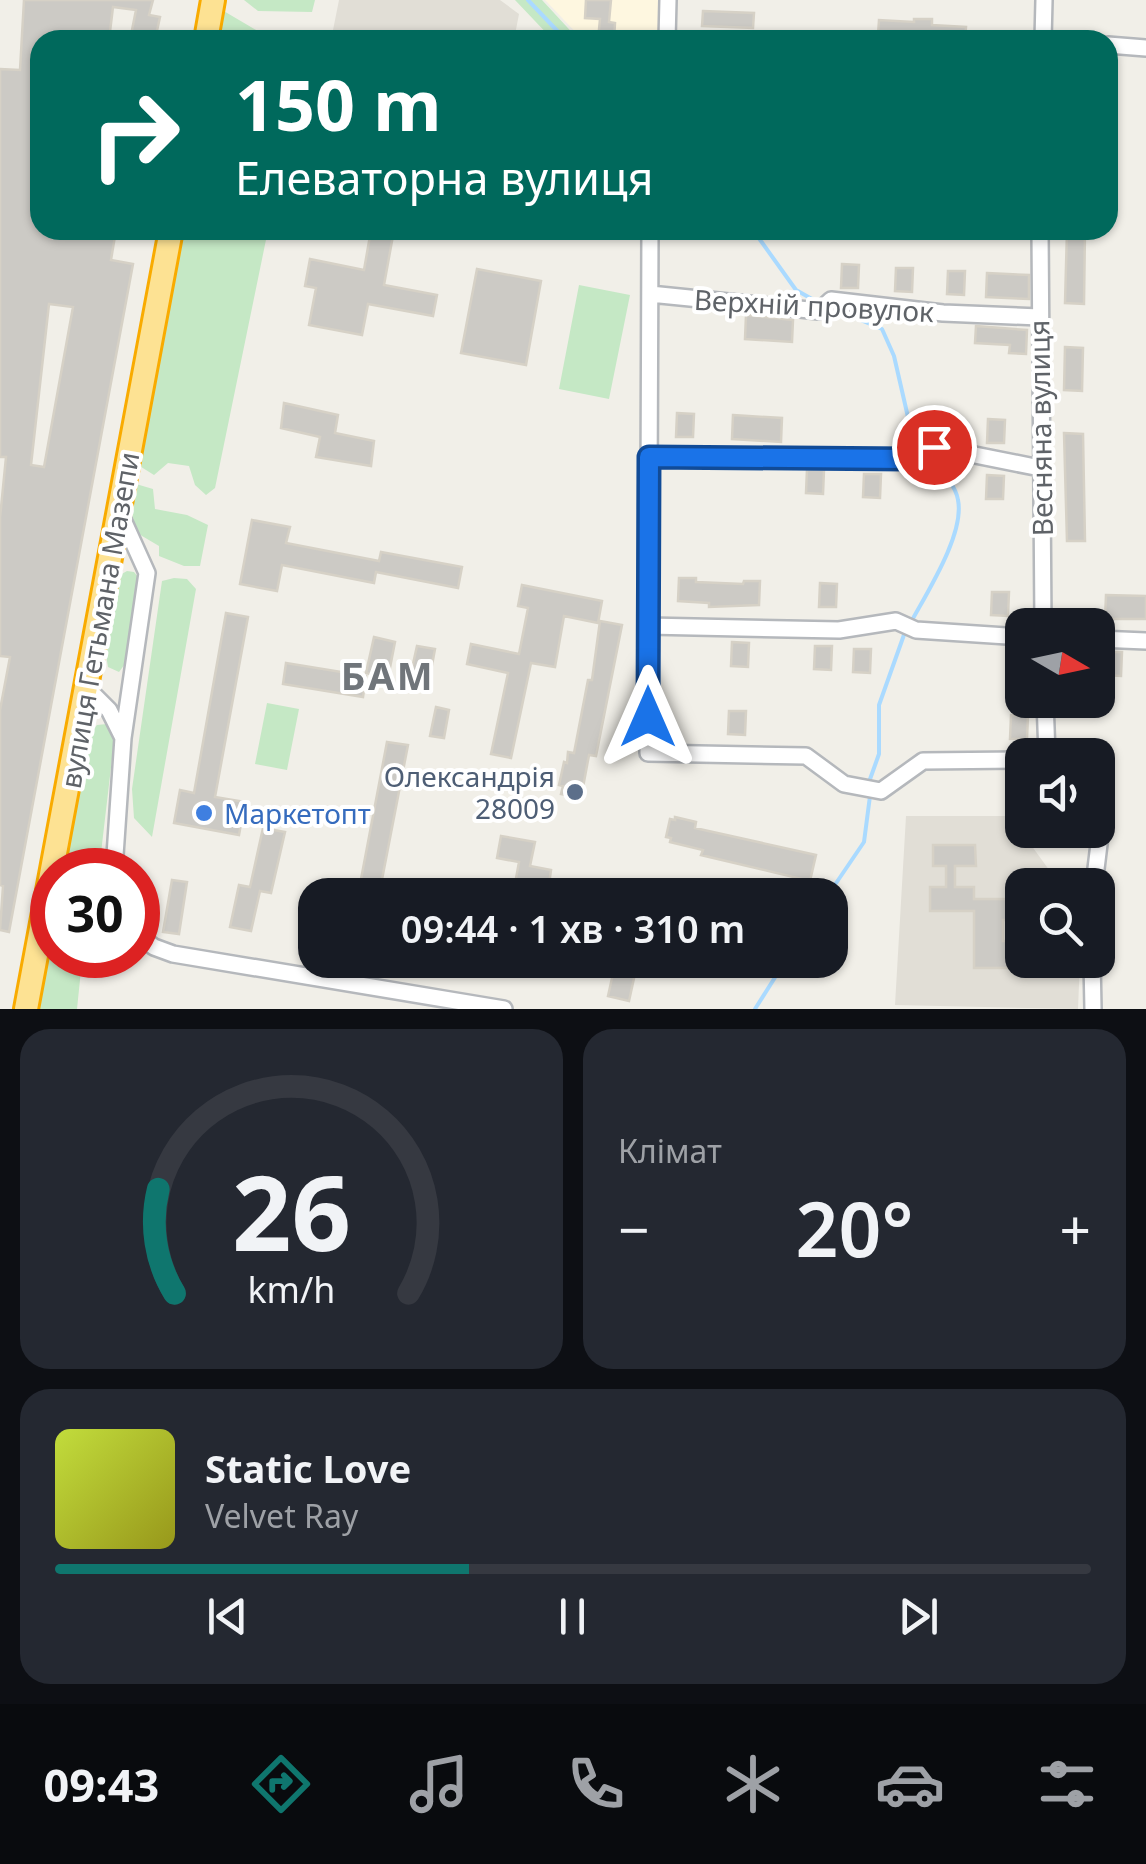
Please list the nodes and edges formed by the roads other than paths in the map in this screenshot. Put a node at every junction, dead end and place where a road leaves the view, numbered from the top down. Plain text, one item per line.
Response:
1 (213, 0) edge
2 (668, 0) edge
3 (1044, 0) edge
4 (208, 30) edge
5 (667, 30) edge
6 (1043, 30) edge
7 (1118, 46) edge
8 (1146, 48) edge
9 (169, 240) edge
10 (650, 240) edge
11 (1040, 240) edge
12 (650, 294) junction
13 (1039, 317) junction
14 (649, 457) junction
15 (1040, 468) junction
16 (119, 511) junction
17 (1043, 608) edge
18 (648, 626) junction
19 (1005, 635) edge
20 (1115, 640) edge
21 (1146, 641) edge
22 (86, 687) junction
23 (123, 738) junction
24 (1005, 760) edge
25 (116, 848) edge
26 (160, 949) edge
27 (1092, 978) edge
28 (26, 1009) edge
29 (504, 1009) edge
30 (1092, 1009) edge

1 - 4 highway
2 - 5 street
3 - 6 street
7 - 8 street
9 - 16 highway, вулиця Гетьмана Мазепи
10 - 12 street
11 - 13 street, Весняна вулиця
12 - 13 street, Верхній провулок
12 - 14 street
13 - 15 street, Весняна вулиця
14 - 15 street
14 - 18 street
15 - 17 street, Весняна вулиця
16 - 22 highway, вулиця Гетьмана Мазепи
16 - 23 street
18 - 19 street
18 - 24 street
20 - 21 street
22 - 23 street
22 - 28 highway, вулиця Гетьмана Мазепи
23 - 25 street
26 - 29 street
27 - 30 street

